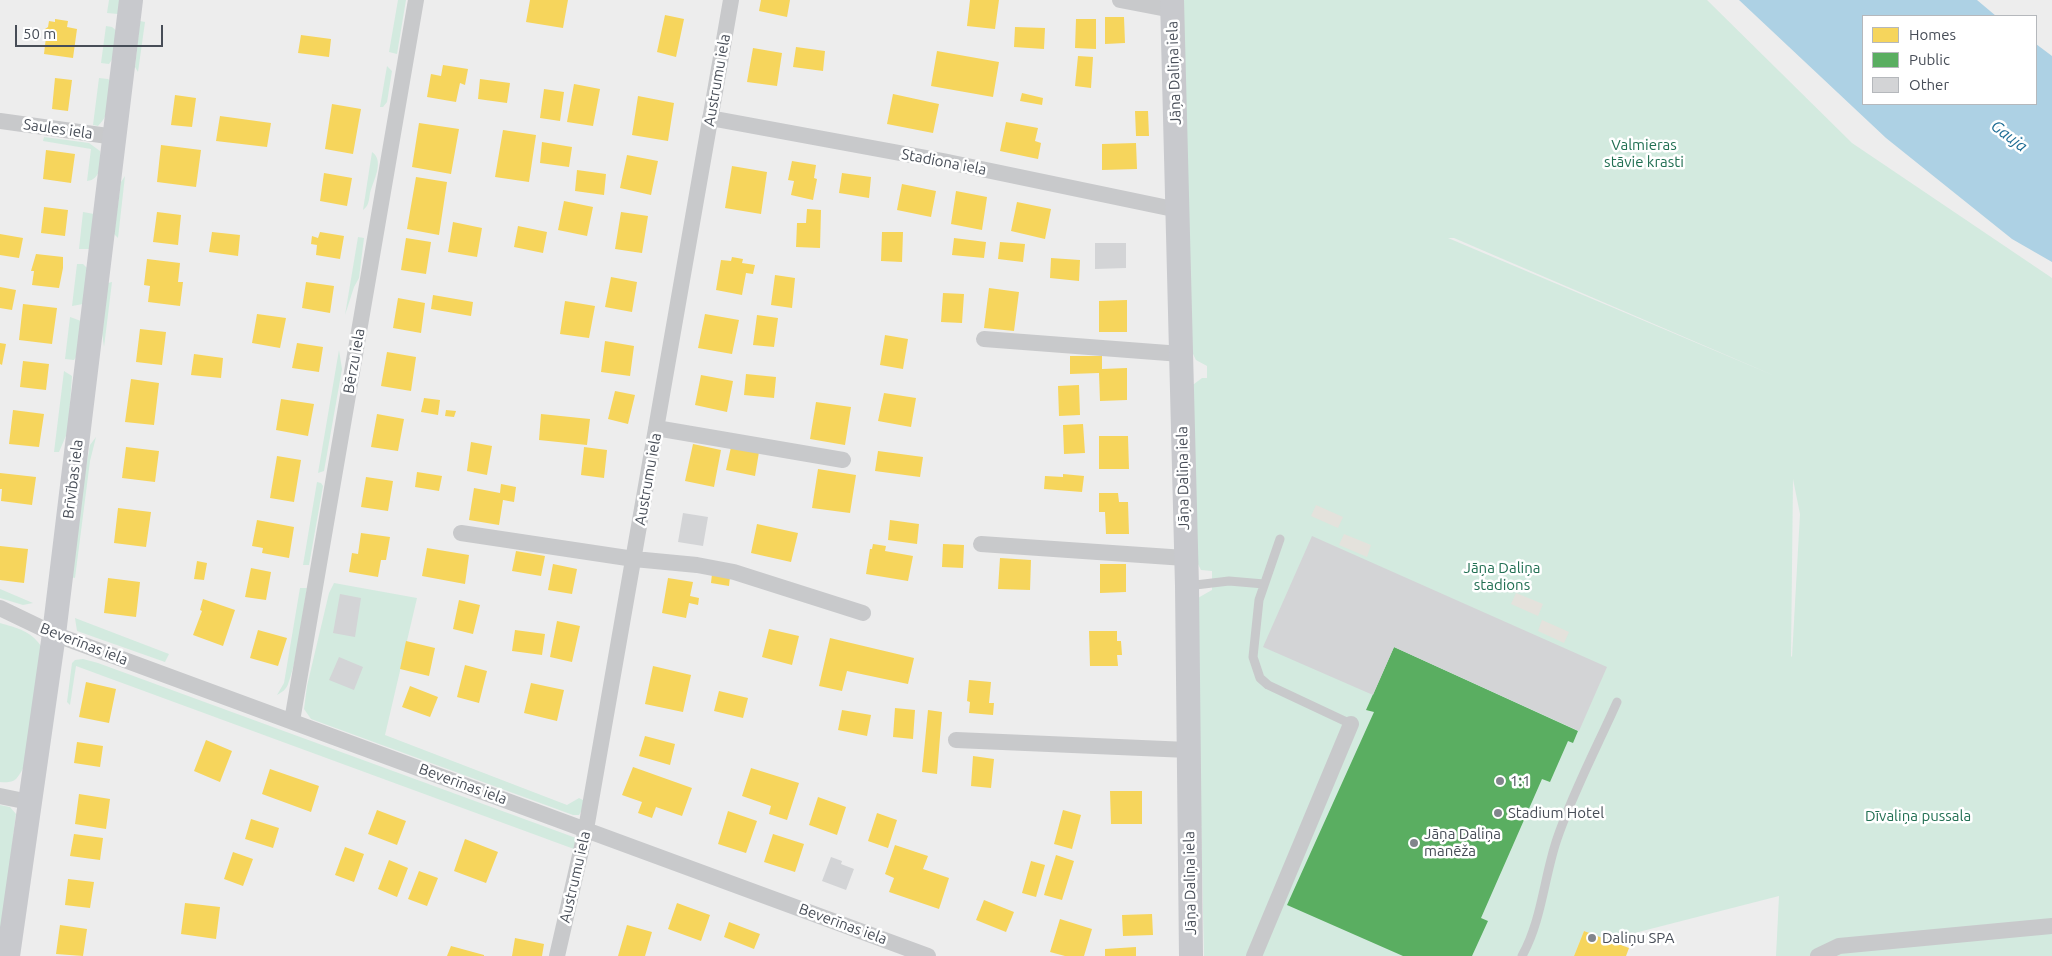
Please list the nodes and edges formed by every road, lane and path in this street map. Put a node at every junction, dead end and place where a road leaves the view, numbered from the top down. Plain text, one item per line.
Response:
1 (131, 0) edge
2 (416, 0) edge
3 (731, 0) edge
4 (1120, 0) edge
5 (1172, 5) edge
6 (710, 118) junction
7 (0, 121) edge
8 (115, 137) junction
9 (1178, 210) junction
10 (984, 339) dead end
11 (1181, 354) junction
12 (656, 428) junction
13 (843, 460) dead end
14 (461, 534) dead end
15 (1280, 538) dead end
16 (981, 544) dead end
17 (1185, 558) junction
18 (634, 559) junction
19 (1264, 584) junction
20 (1186, 586) junction
21 (0, 608) edge
22 (862, 613) dead end
23 (54, 634) junction
24 (1617, 702) dead end
25 (292, 721) junction
26 (1351, 724) joint
27 (956, 740) dead end
28 (1188, 750) junction
29 (0, 796) edge
30 (29, 802) junction
31 (586, 829) junction
32 (2052, 926) edge
33 (8, 956) edge
34 (557, 956) edge
35 (928, 956) edge
36 (1191, 956) edge
37 (1254, 956) edge
38 (1522, 956) edge
39 (1818, 956) edge

1 - 8 street, Brīvības iela
2 - 25 street, Bērzu iela
3 - 6 street, Austrumu iela
4 - 5 street
5 - 9 street, Jāņa Daliņa iela
6 - 9 street, Stadiona iela
6 - 12 street, Austrumu iela
7 - 8 street, Saules iela
8 - 23 street, Brīvības iela
9 - 11 street, Jāņa Daliņa iela
10 - 11 street
11 - 17 street, Jāņa Daliņa iela
12 - 13 street
12 - 18 street, Austrumu iela
14 - 18 street
15 - 19 lane
16 - 17 street
17 - 20 street, Jāņa Daliņa iela
18 - 22 street
18 - 31 street, Austrumu iela
19 - 20 lane
19 - 26 lane
20 - 28 street, Jāņa Daliņa iela
21 - 23 street, Beverīnas iela
23 - 25 street, Beverīnas iela
23 - 30 street, Brīvības iela
24 - 38 lane
25 - 31 street, Beverīnas iela
26 - 37 street
27 - 28 street
28 - 36 street, Jāņa Daliņa iela
29 - 30 street
30 - 33 street, Brīvības iela
31 - 34 street, Austrumu iela
31 - 35 street, Beverīnas iela
32 - 39 street

